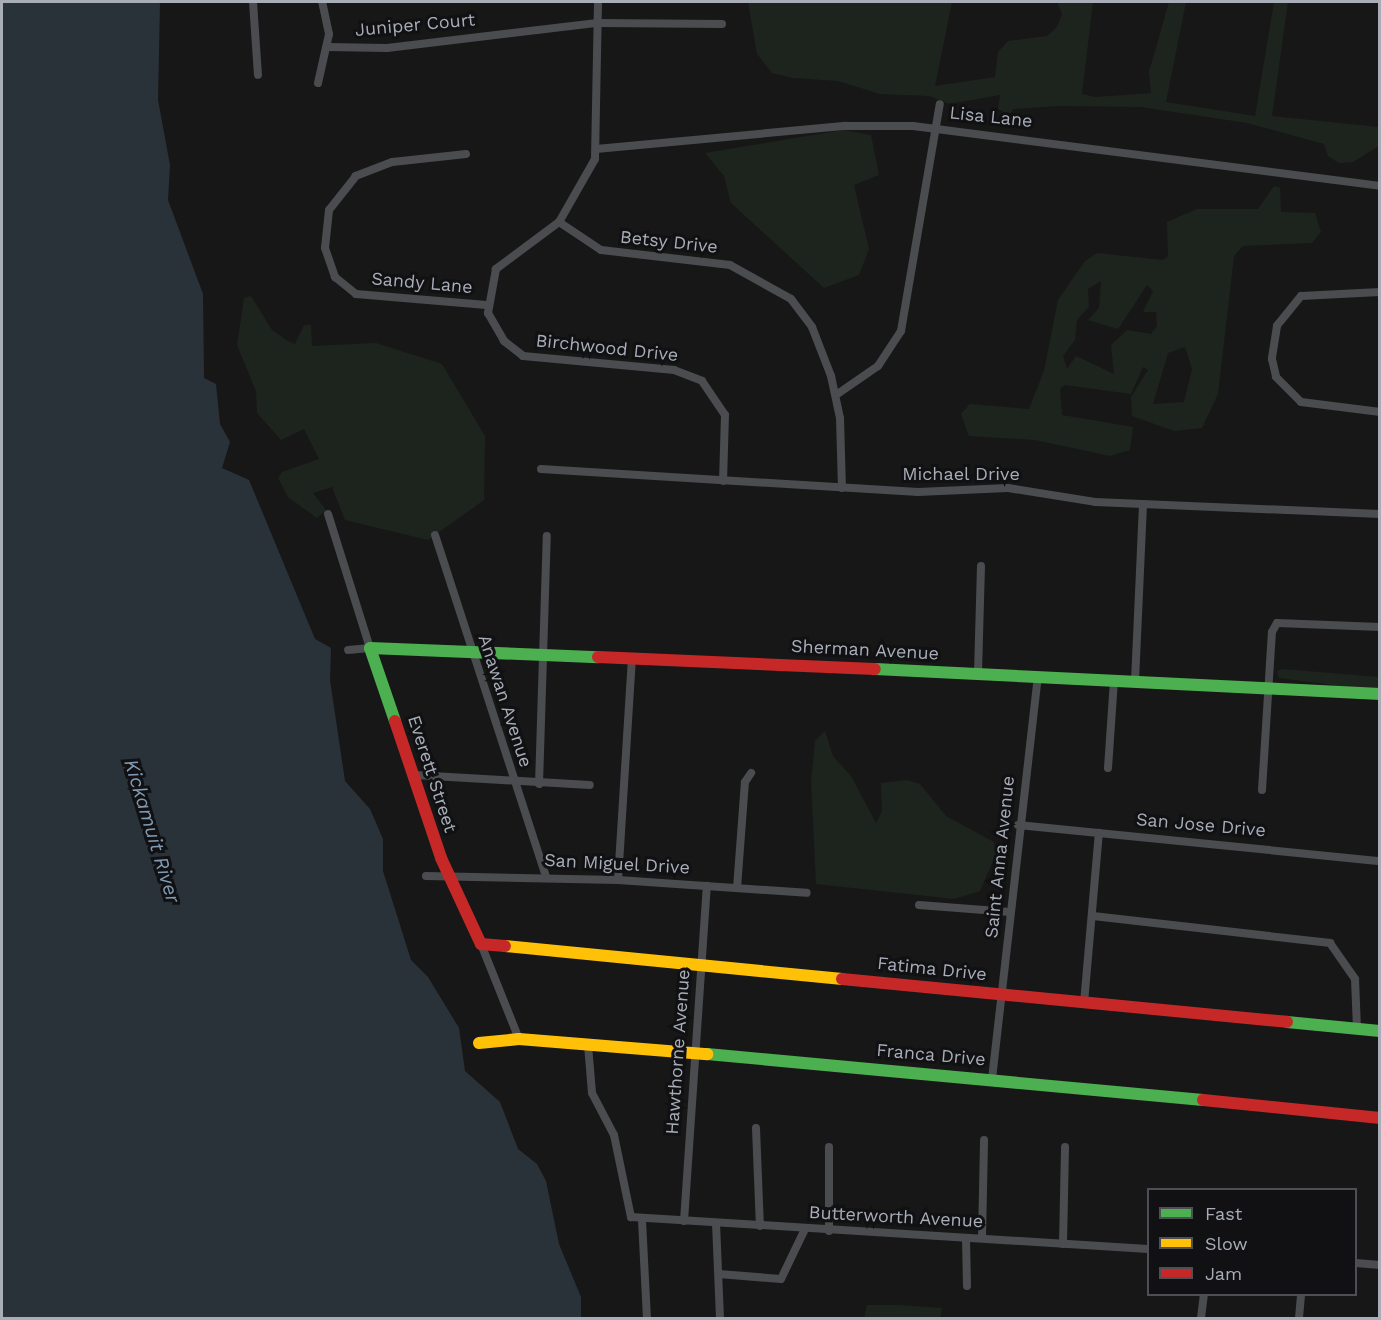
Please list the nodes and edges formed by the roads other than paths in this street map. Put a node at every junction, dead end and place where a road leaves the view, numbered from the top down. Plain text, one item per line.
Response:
1 (253, 2) edge
2 (322, 2) edge
3 (598, 2) edge
4 (598, 23) junction
5 (722, 24) dead end
6 (327, 47) junction
7 (258, 75) dead end
8 (318, 83) dead end
9 (940, 104) dead end
10 (939, 128) junction
11 (596, 149) junction
12 (466, 154) dead end
13 (1380, 186) edge
14 (559, 222) junction
15 (1380, 292) edge
16 (488, 305) junction
17 (836, 395) junction
18 (1380, 412) edge
19 (541, 469) dead end
20 (723, 481) junction
21 (842, 488) junction
22 (1143, 504) junction
23 (328, 514) dead end
24 (1380, 514) edge
25 (435, 535) dead end
26 (547, 536) dead end
27 (981, 566) dead end
28 (1380, 627) edge
29 (370, 648) junction
30 (348, 650) dead end
31 (471, 651) junction
32 (542, 654) junction
33 (632, 657) junction
34 (978, 673) junction
35 (1038, 676) junction
36 (1114, 681) junction
37 (1135, 681) junction
38 (1267, 685) junction
39 (1380, 694) edge
40 (1108, 768) dead end
41 (751, 773) dead end
42 (415, 775) junction
43 (513, 782) junction
44 (539, 784) junction
45 (590, 785) dead end
46 (1262, 790) dead end
47 (1018, 825) junction
48 (1099, 832) junction
49 (1380, 861) edge
50 (449, 875) junction
51 (426, 876) dead end
52 (546, 877) junction
53 (618, 880) junction
54 (707, 886) junction
55 (737, 888) junction
56 (807, 893) dead end
57 (919, 905) dead end
58 (1010, 912) junction
59 (1093, 916) junction
60 (481, 944) junction
61 (700, 965) junction
62 (1001, 994) junction
63 (1084, 1003) junction
64 (1357, 1029) junction
65 (1380, 1031) edge
66 (519, 1039) junction
67 (479, 1043) dead end
68 (588, 1045) junction
69 (693, 1054) junction
70 (992, 1079) junction
71 (1380, 1118) edge
72 (756, 1128) dead end
73 (984, 1140) dead end
74 (830, 1147) dead end
75 (1065, 1147) dead end
76 (642, 1220) junction
77 (684, 1221) junction
78 (716, 1223) junction
79 (760, 1226) junction
80 (805, 1229) junction
81 (829, 1231) junction
82 (966, 1238) junction
83 (982, 1238) junction
84 (1064, 1244) junction
85 (1147, 1249) edge
86 (1357, 1263) edge
87 (1380, 1265) edge
88 (719, 1274) junction
89 (967, 1286) dead end
90 (1204, 1296) edge
91 (1301, 1296) edge
92 (647, 1318) edge
93 (720, 1318) edge
94 (1201, 1318) edge
95 (1299, 1318) edge

1 - 7 street
2 - 6 street
3 - 4 street
4 - 5 street, Juniper Court
4 - 6 street, Juniper Court
4 - 11 street
6 - 8 street
9 - 10 street
10 - 11 street, Lisa Lane
10 - 13 street, Lisa Lane
10 - 17 street
11 - 14 street
12 - 16 street, Sandy Lane
14 - 16 street
14 - 17 street, Betsy Drive
15 - 18 street
16 - 20 street, Birchwood Drive
17 - 21 street, Betsy Drive
19 - 20 street, Michael Drive
20 - 21 street, Michael Drive
21 - 22 street, Michael Drive
22 - 24 street, Michael Drive
22 - 37 street
23 - 29 street, Everett Street
25 - 31 street, Anawan Avenue
26 - 32 street
27 - 34 street
28 - 38 street
29 - 30 street, Sherman Avenue
29 - 31 street, Sherman Avenue
29 - 42 street, Everett Street
31 - 32 street, Sherman Avenue
31 - 43 street, Anawan Avenue
32 - 33 street, Sherman Avenue
32 - 44 street
33 - 34 street, Sherman Avenue
33 - 53 street
34 - 35 street, Sherman Avenue
35 - 36 street, Sherman Avenue
35 - 47 street, Saint Anna Avenue
36 - 37 street, Sherman Avenue
36 - 40 street
37 - 38 street, Sherman Avenue
38 - 39 street, Sherman Avenue
38 - 46 street
41 - 55 street
42 - 43 street
42 - 50 street, Everett Street
43 - 44 street
43 - 52 street, Anawan Avenue
44 - 45 street
47 - 48 street, San Jose Drive
47 - 58 street, Saint Anna Avenue
48 - 49 street, San Jose Drive
48 - 59 street
50 - 51 street, San Miguel Drive
50 - 52 street, San Miguel Drive
50 - 60 street, Everett Street
52 - 53 street, San Miguel Drive
53 - 54 street, San Miguel Drive
54 - 55 street, San Miguel Drive
54 - 61 street, Hawthorne Avenue
55 - 56 street, San Miguel Drive
57 - 58 street
58 - 62 street, Saint Anna Avenue
59 - 63 street
59 - 64 street
60 - 61 street, Fatima Drive
60 - 66 street, Everett Street
61 - 62 street, Fatima Drive
61 - 69 street, Hawthorne Avenue
62 - 63 street, Fatima Drive
62 - 70 street, Saint Anna Avenue
63 - 64 street, Fatima Drive
64 - 65 street, Fatima Drive
66 - 67 street, Franca Drive
66 - 68 street, Franca Drive
68 - 69 street, Franca Drive
68 - 76 street
69 - 70 street, Franca Drive
69 - 77 street, Hawthorne Avenue
70 - 71 street, Franca Drive
72 - 79 street
73 - 83 street
74 - 81 street
75 - 84 street
76 - 77 street, Butterworth Avenue
76 - 92 street
77 - 78 street, Butterworth Avenue
78 - 79 street, Butterworth Avenue
78 - 88 street
79 - 80 street, Butterworth Avenue
80 - 81 street, Butterworth Avenue
80 - 88 street
81 - 82 street, Butterworth Avenue
82 - 83 street, Butterworth Avenue
82 - 89 street
83 - 84 street, Butterworth Avenue
84 - 85 street, Butterworth Avenue
86 - 87 street
88 - 93 street
90 - 94 street
91 - 95 street

